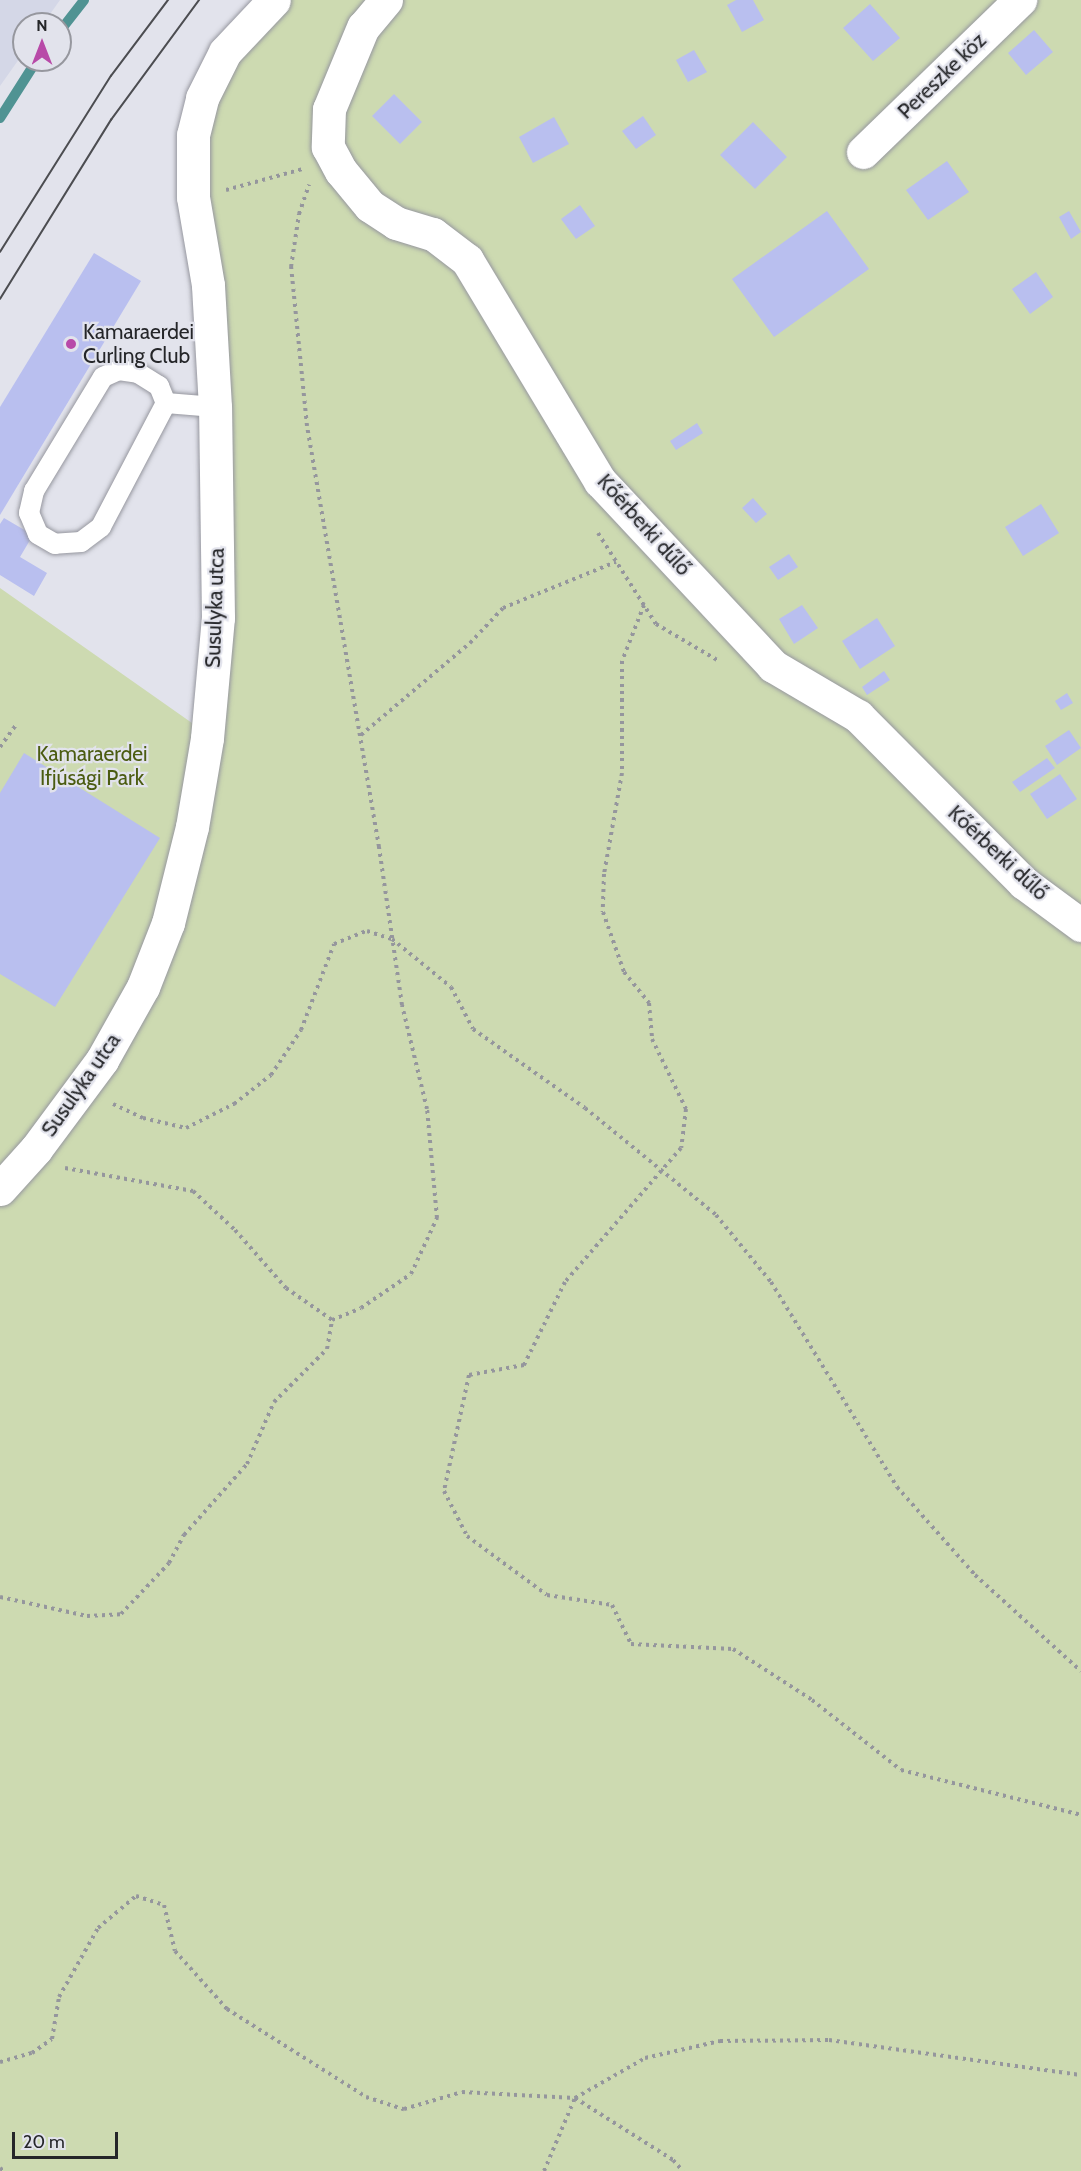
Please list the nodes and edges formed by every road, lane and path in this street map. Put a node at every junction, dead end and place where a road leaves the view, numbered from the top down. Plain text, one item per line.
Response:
1 (274, 0) edge
2 (386, 0) edge
3 (1020, 0) edge
4 (863, 152) dead end
5 (322, 157) junction
6 (193, 197) junction
7 (166, 403) junction
8 (215, 407) junction
9 (616, 562) dead end
10 (644, 605) dead end
11 (16, 725) dead end
12 (360, 735) junction
13 (0, 747) edge
14 (1081, 925) edge
15 (392, 939) junction
16 (73, 1100) junction
17 (36, 1149) junction
18 (662, 1171) junction
19 (0, 1189) edge
20 (332, 1320) junction
21 (0, 1597) edge
22 (1081, 1671) edge
23 (1081, 1815) edge
24 (0, 2062) edge
25 (1081, 2075) edge
26 (575, 2098) junction
27 (0, 2168) edge
28 (4, 2171) edge
29 (544, 2171) edge
30 (683, 2171) edge

1 - 6 street, Susulyka utca
2 - 5 street
3 - 4 street, Pereszke köz
5 - 6 path
5 - 12 path
5 - 14 street, Kőérberki dűlő
6 - 8 street, Susulyka utca
7 - 7 lane
7 - 8 lane
8 - 16 street, Susulyka utca
9 - 12 path
10 - 18 path
11 - 13 path
12 - 15 path
15 - 16 path
15 - 18 path
15 - 20 path
16 - 17 street, Susulyka utca
17 - 19 street, Susulyka utca
17 - 20 path
18 - 22 path
18 - 23 path
20 - 21 path
24 - 26 path
25 - 26 path
26 - 29 path
26 - 30 path
27 - 28 path

